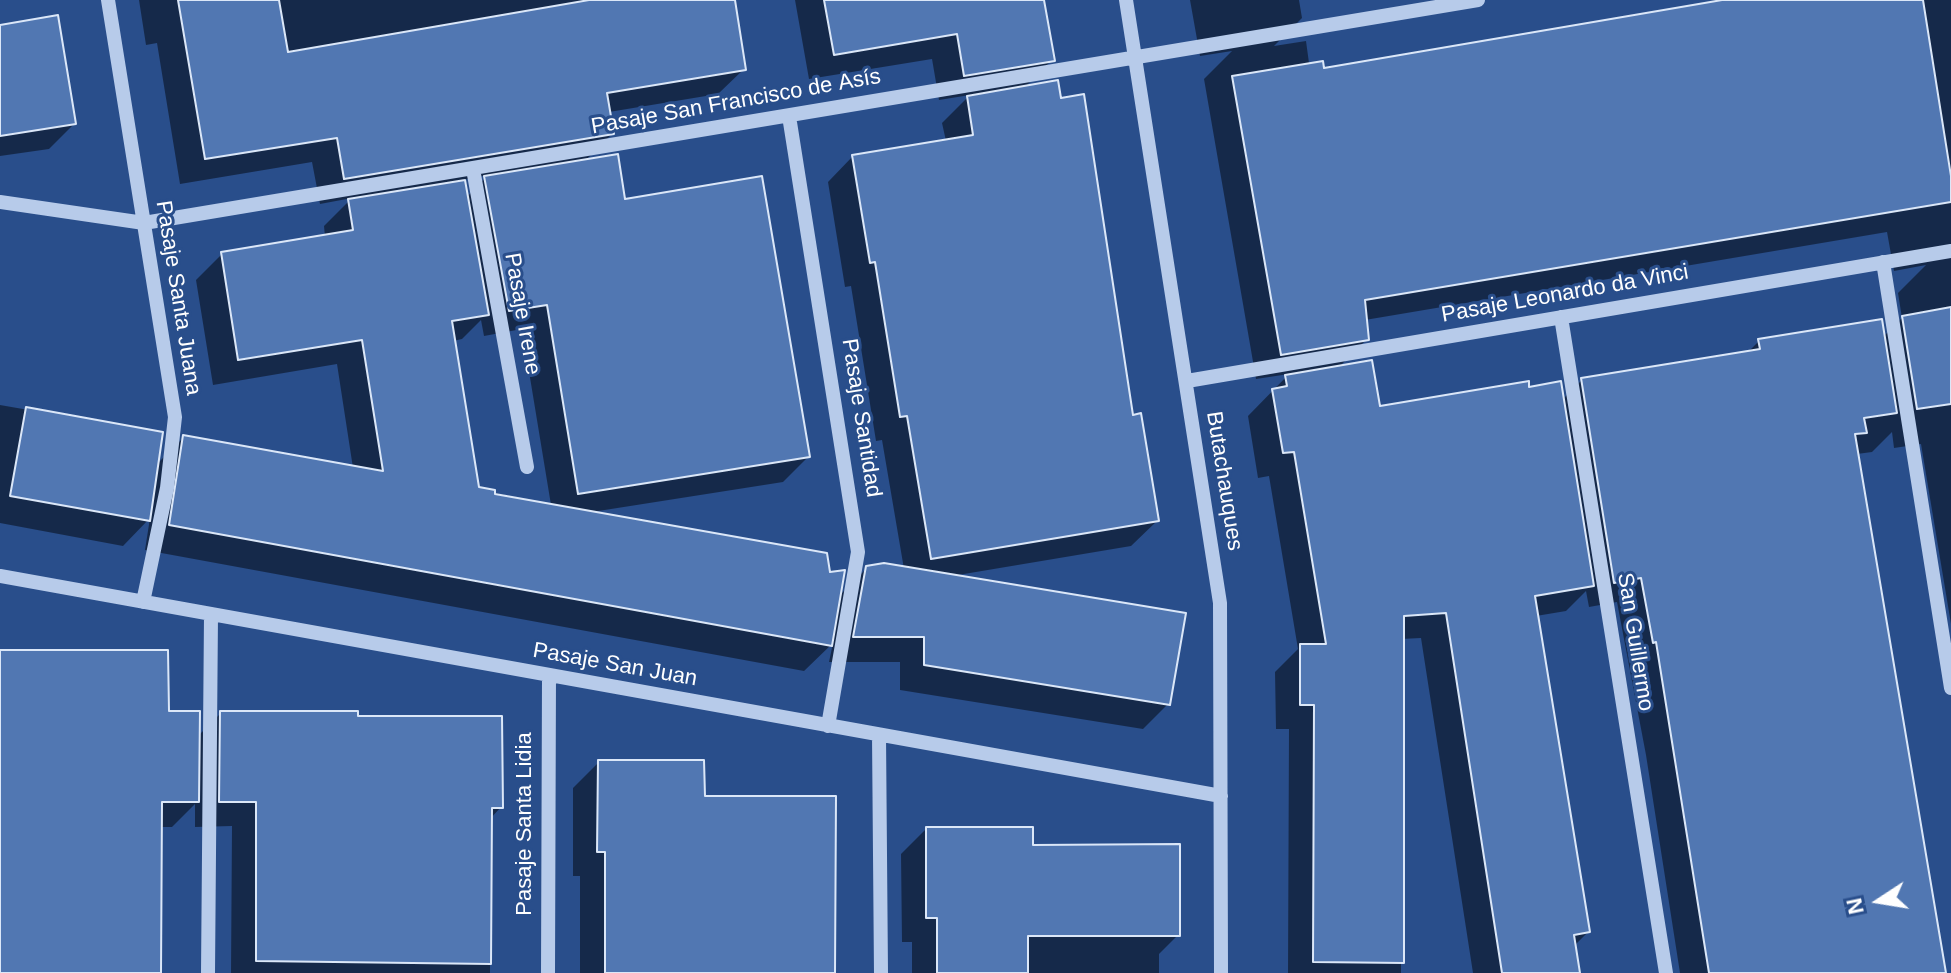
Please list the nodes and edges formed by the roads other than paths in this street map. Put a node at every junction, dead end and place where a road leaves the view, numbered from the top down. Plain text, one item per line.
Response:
1 (108, 0) edge
2 (1126, 0) edge
3 (1478, 0) edge
4 (1136, 57) junction
5 (789, 116) junction
6 (473, 169) junction
7 (0, 202) edge
8 (144, 223) junction
9 (1951, 251) edge
10 (1883, 262) junction
11 (1561, 317) junction
12 (1187, 381) junction
13 (527, 467) dead end
14 (0, 576) edge
15 (143, 602) junction
16 (211, 615) junction
17 (549, 675) junction
18 (1951, 688) edge
19 (828, 726) junction
20 (879, 735) junction
21 (1221, 796) junction
22 (208, 973) edge
23 (548, 973) edge
24 (881, 973) edge
25 (1221, 973) edge
26 (1666, 973) edge

1 - 8 street, Pasaje Santa Juana
2 - 4 street, Butachauques
3 - 4 street, Pasaje San Francisco de Asís
4 - 5 street, Pasaje San Francisco de Asís
4 - 12 street, Butachauques
5 - 6 street, Pasaje San Francisco de Asís
5 - 19 street, Pasaje Santidad
6 - 8 street, Pasaje San Francisco de Asís
6 - 13 street, Pasaje Irene
7 - 8 street, Pasaje San Francisco de Asís
8 - 15 street, Pasaje Santa Juana
9 - 10 street, Pasaje Leonardo da Vinci
10 - 11 street, Pasaje Leonardo da Vinci
10 - 18 street
11 - 12 street, Pasaje Leonardo da Vinci
11 - 26 street, San Guillermo
12 - 21 street, Butachauques
14 - 15 street, Pasaje San Juan
15 - 16 street, Pasaje San Juan
16 - 17 street, Pasaje San Juan
16 - 22 street
17 - 19 street, Pasaje San Juan
17 - 23 street, Pasaje Santa Lidia
19 - 20 street, Pasaje San Juan
20 - 21 street, Pasaje San Juan
20 - 24 street
21 - 25 street, Butachauques

